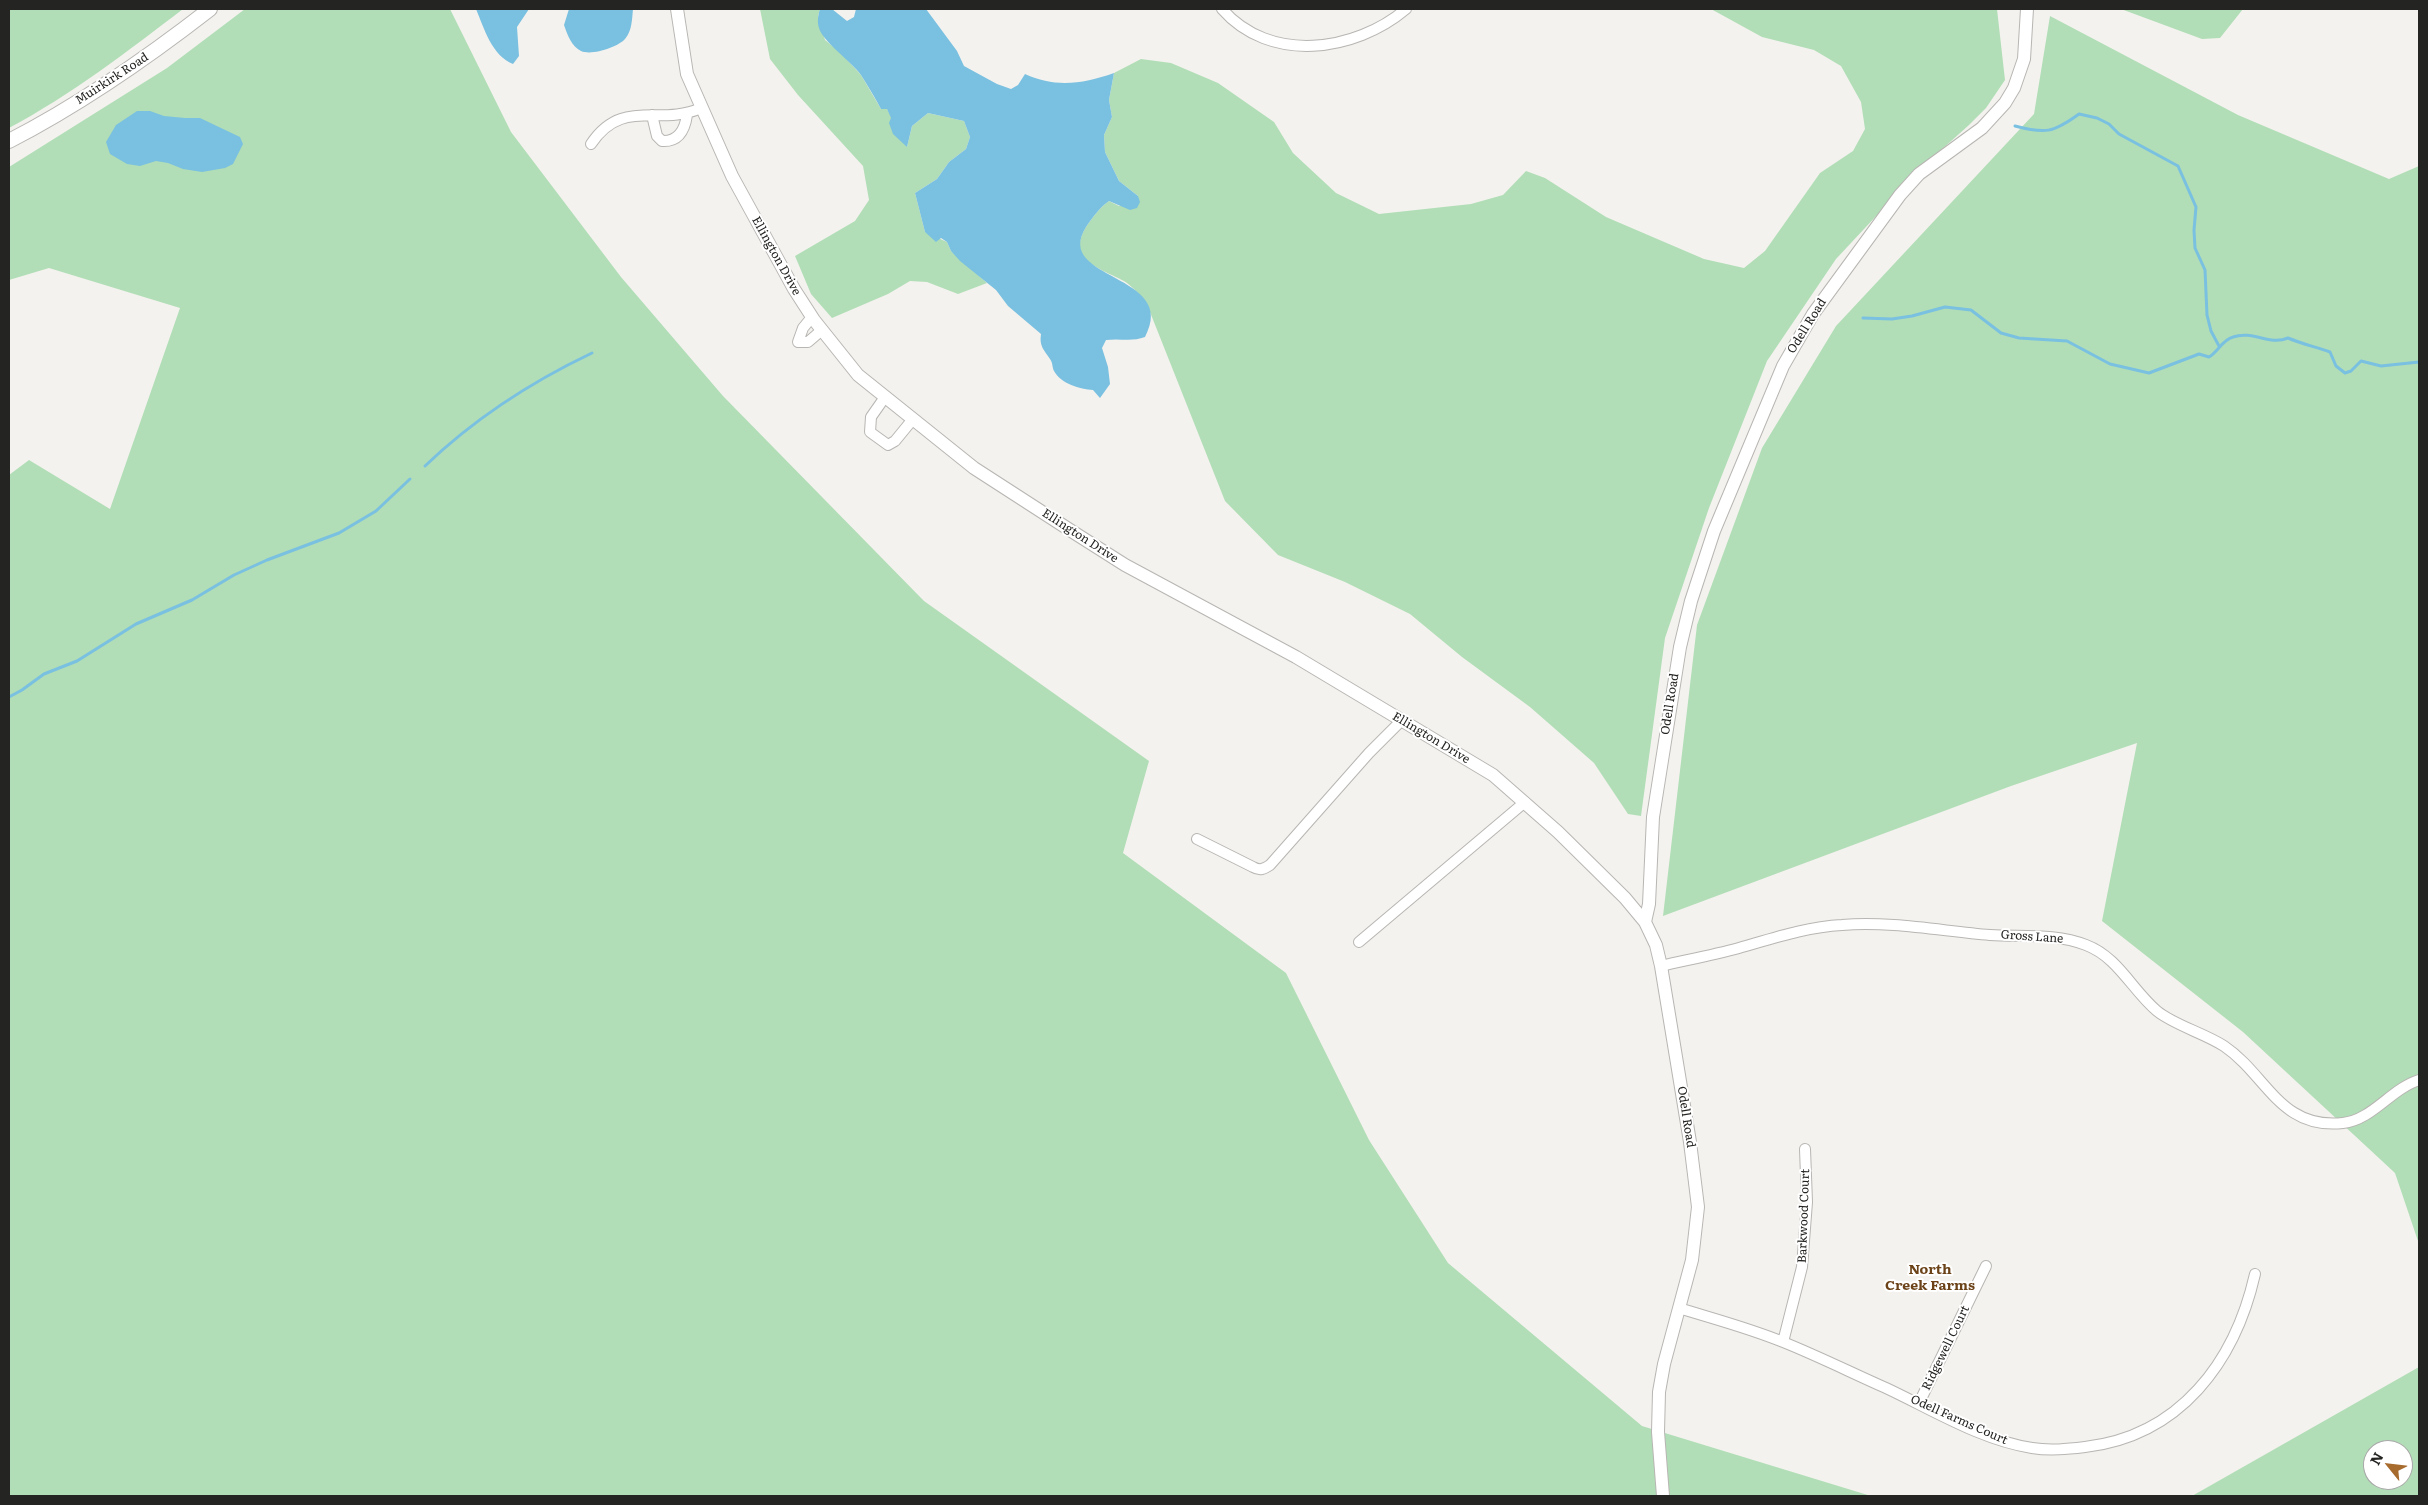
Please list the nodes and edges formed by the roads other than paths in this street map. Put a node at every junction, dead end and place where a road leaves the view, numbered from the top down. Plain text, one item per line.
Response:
1 (210, 9) edge
2 (677, 9) edge
3 (1222, 9) edge
4 (1406, 9) edge
5 (2027, 9) edge
6 (701, 108) junction
7 (652, 115) junction
8 (687, 115) junction
9 (9, 140) edge
10 (591, 144) dead end
11 (812, 317) junction
12 (822, 330) junction
13 (885, 397) junction
14 (913, 420) junction
15 (1401, 720) junction
16 (1525, 802) junction
17 (1197, 839) dead end
18 (1645, 922) junction
19 (1359, 942) dead end
20 (1661, 966) junction
21 (2419, 1080) edge
22 (1805, 1149) dead end
23 (1986, 1266) dead end
24 (2255, 1274) dead end
25 (1679, 1308) junction
26 (1783, 1342) junction
27 (1919, 1403) junction
28 (1663, 1496) edge

1 - 9 main road, Muirkirk Road
2 - 6 street, Ellington Drive
3 - 4 street
5 - 18 street, Odell Road
6 - 8 street
6 - 11 street, Ellington Drive
7 - 8 street
7 - 8 street
7 - 10 street
11 - 12 street, Ellington Drive
11 - 12 street
12 - 13 street, Ellington Drive
13 - 14 street, Ellington Drive
13 - 14 street
14 - 15 street, Ellington Drive
15 - 16 street, Ellington Drive
15 - 17 street
16 - 18 street, Ellington Drive
16 - 19 street
18 - 20 street, Odell Road
20 - 21 street, Gross Lane
20 - 25 street, Odell Road
22 - 26 street, Barkwood Court
23 - 27 street, Ridgewell Court
24 - 27 street, Odell Farms Court
25 - 26 street, Odell Farms Court
25 - 28 street, Odell Road
26 - 27 street, Odell Farms Court

